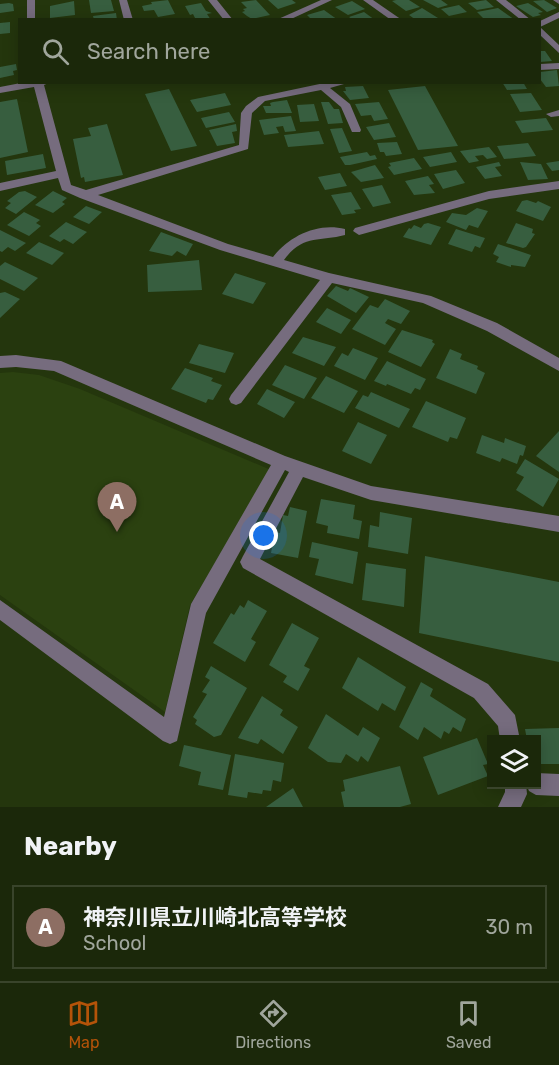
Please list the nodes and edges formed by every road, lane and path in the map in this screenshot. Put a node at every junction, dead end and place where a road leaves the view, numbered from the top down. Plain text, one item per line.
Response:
1 (31, 0) edge
2 (123, 0) edge
3 (212, 0) edge
4 (328, 0) edge
5 (367, 0) edge
6 (500, 0) edge
7 (313, 3) edge
8 (559, 15) edge
9 (31, 18) edge
10 (128, 18) edge
11 (227, 18) edge
12 (284, 18) edge
13 (395, 18) edge
14 (524, 18) edge
15 (541, 24) edge
16 (541, 31) edge
17 (559, 50) edge
18 (559, 66) edge
19 (541, 67) edge
20 (35, 84) edge
21 (41, 84) edge
22 (339, 84) edge
23 (324, 88) junction
24 (0, 90) edge
25 (356, 130) dead end
26 (63, 173) junction
27 (559, 185) edge
28 (0, 187) edge
29 (84, 195) junction
30 (358, 231) dead end
31 (341, 232) dead end
32 (276, 262) junction
33 (329, 278) junction
34 (0, 362) edge
35 (559, 365) edge
36 (236, 399) dead end
37 (281, 462) junction
38 (299, 468) junction
39 (559, 524) edge
40 (0, 609) edge
41 (509, 735) edge
42 (541, 784) edge
43 (559, 785) edge
44 (516, 789) edge
45 (509, 807) edge

1 - 9 street
2 - 10 street
3 - 11 street
4 - 7 street
5 - 13 street
6 - 14 street
7 - 12 street
8 - 15 street
16 - 17 street
18 - 19 street
20 - 24 street
21 - 26 street
22 - 23 street
23 - 25 street
23 - 29 street
26 - 28 street
26 - 29 street
27 - 30 street
29 - 32 street
31 - 32 street
32 - 33 street
33 - 35 street
33 - 36 street
34 - 37 street
37 - 38 street
37 - 40 street
38 - 39 street
38 - 41 street
42 - 43 street
44 - 45 street

